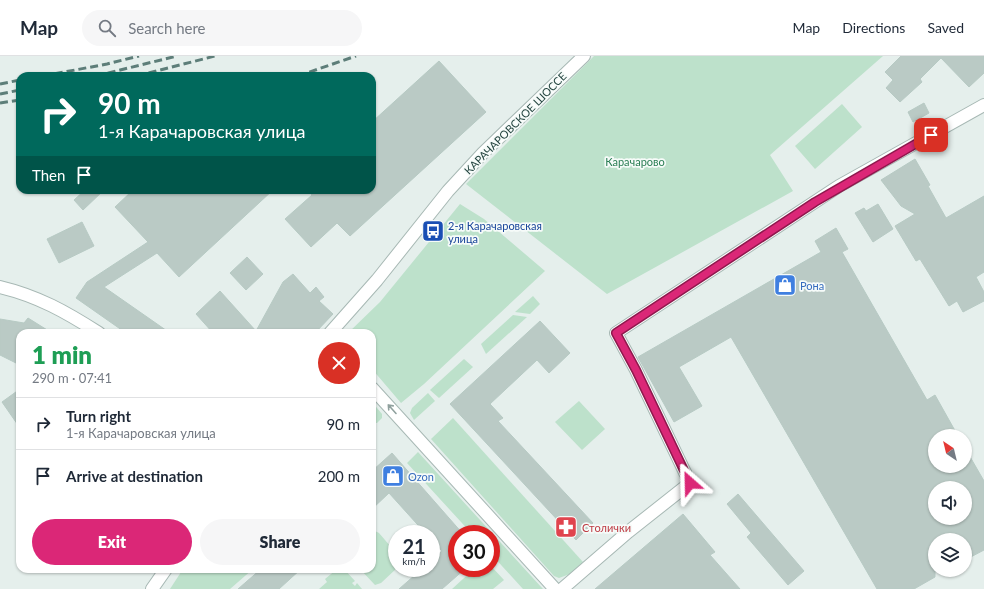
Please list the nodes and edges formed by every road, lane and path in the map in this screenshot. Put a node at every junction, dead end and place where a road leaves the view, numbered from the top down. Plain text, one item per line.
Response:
1 (584, 56) edge
2 (984, 105) edge
3 (0, 287) edge
4 (93, 329) edge
5 (334, 329) edge
6 (376, 392) edge
7 (163, 573) edge
8 (152, 589) edge
9 (555, 589) edge
10 (562, 589) edge

1 - 5 street, КАРАЧАРОВСКОЕ ШОССЕ
2 - 10 street
3 - 4 street
9 -> 6 street
7 - 8 street

